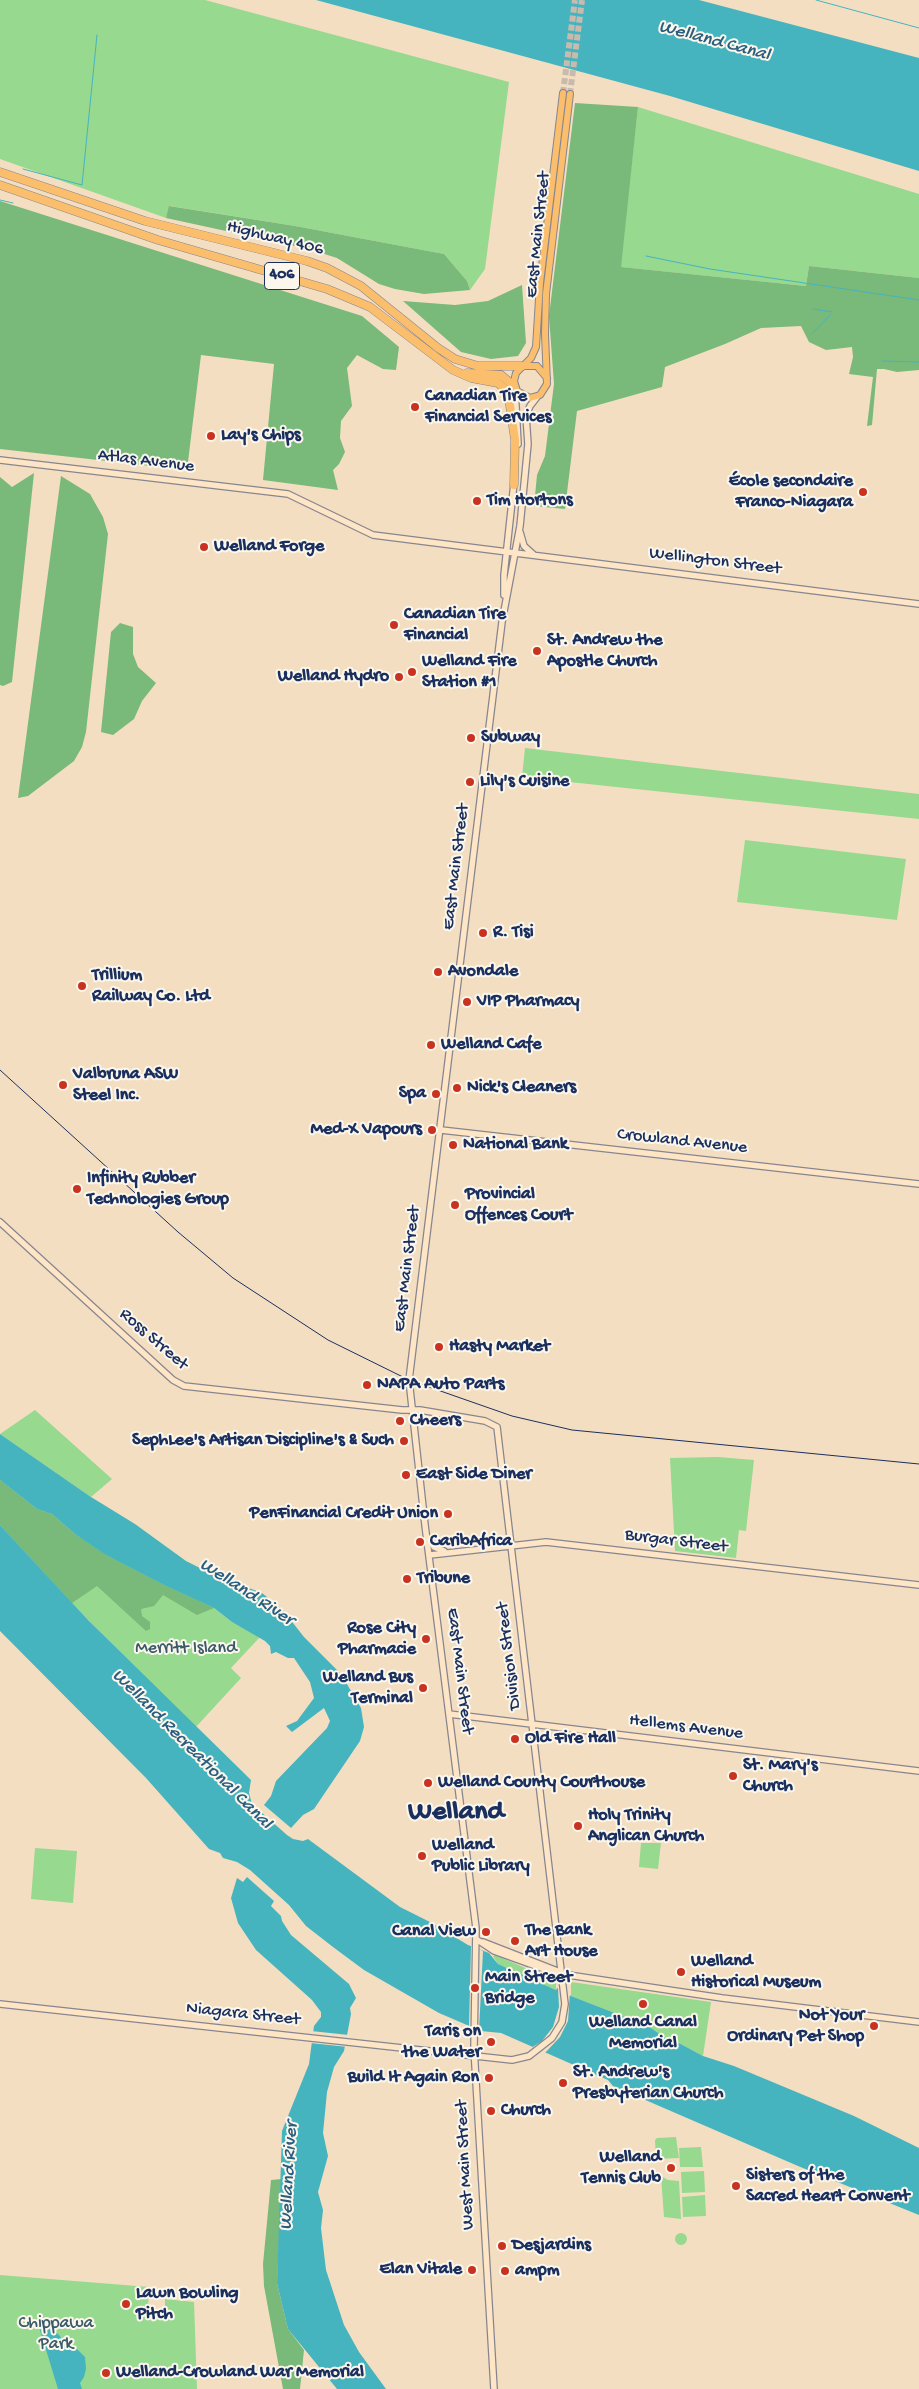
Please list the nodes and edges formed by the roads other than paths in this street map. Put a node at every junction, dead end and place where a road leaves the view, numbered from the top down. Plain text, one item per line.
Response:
1 (0, 172) edge
2 (0, 185) edge
3 (523, 366) junction
4 (458, 372) junction
5 (547, 380) junction
6 (514, 387) junction
7 (537, 397) junction
8 (0, 460) edge
9 (514, 485) junction
10 (520, 526) junction
11 (507, 553) junction
12 (514, 554) junction
13 (534, 555) junction
14 (504, 602) junction
15 (919, 604) edge
16 (441, 1130) junction
17 (919, 1184) edge
18 (0, 1222) edge
19 (412, 1410) junction
20 (425, 1516) junction
21 (511, 1544) junction
22 (449, 1551) junction
23 (430, 1555) junction
24 (919, 1585) edge
25 (449, 1714) junction
26 (533, 1724) junction
27 (919, 1771) edge
28 (476, 1939) junction
29 (562, 1973) junction
30 (0, 2004) edge
31 (919, 2022) edge
32 (475, 2055) junction
33 (482, 2057) joint
34 (493, 2387) edge

1 - 3 highway, Highway 406 / 406
2 - 4 highway, Highway 406 / 406
3 - 5 main road
3 - 5 main road, East Main Street
3 - 6 main road
4 - 6 highway, Highway 406 / 406
4 - 9 highway
5 - 7 main road
6 - 7 main road
6 - 9 main road, East Main Street
7 - 10 main road, East Main Street
8 - 11 main road, Atlas Avenue
9 - 11 main road, East Main Street
10 - 12 main road, East Main Street
10 - 13 main road
11 - 12 main road, Wellington Street
11 - 14 main road, East Main Street
12 - 13 main road, Wellington Street
12 - 14 main road, East Main Street
13 - 15 main road, Wellington Street
14 - 16 main road, East Main Street
16 - 17 main road, Crowland Avenue
16 - 19 main road, East Main Street
18 - 19 main road, Ross Street
19 - 20 main road, East Main Street
19 - 21 main road, Division Street
20 - 22 main road
20 - 23 main road, East Main Street
21 - 22 main road, Burgar Street
21 - 24 main road, Burgar Street
21 - 26 main road, Division Street
22 - 23 main road, Burgar Street
23 - 25 main road, East Main Street
25 - 26 main road, Hellems Avenue
25 - 28 main road, East Main Street
26 - 27 main road, Hellems Avenue
26 - 29 main road, Division Street
28 - 29 main road
28 - 32 main road, West Main Street
29 - 31 main road
29 - 33 main road, Division Street
30 - 32 main road, Niagara Street
32 - 33 main road, Niagara Street
32 - 34 main road, West Main Street

